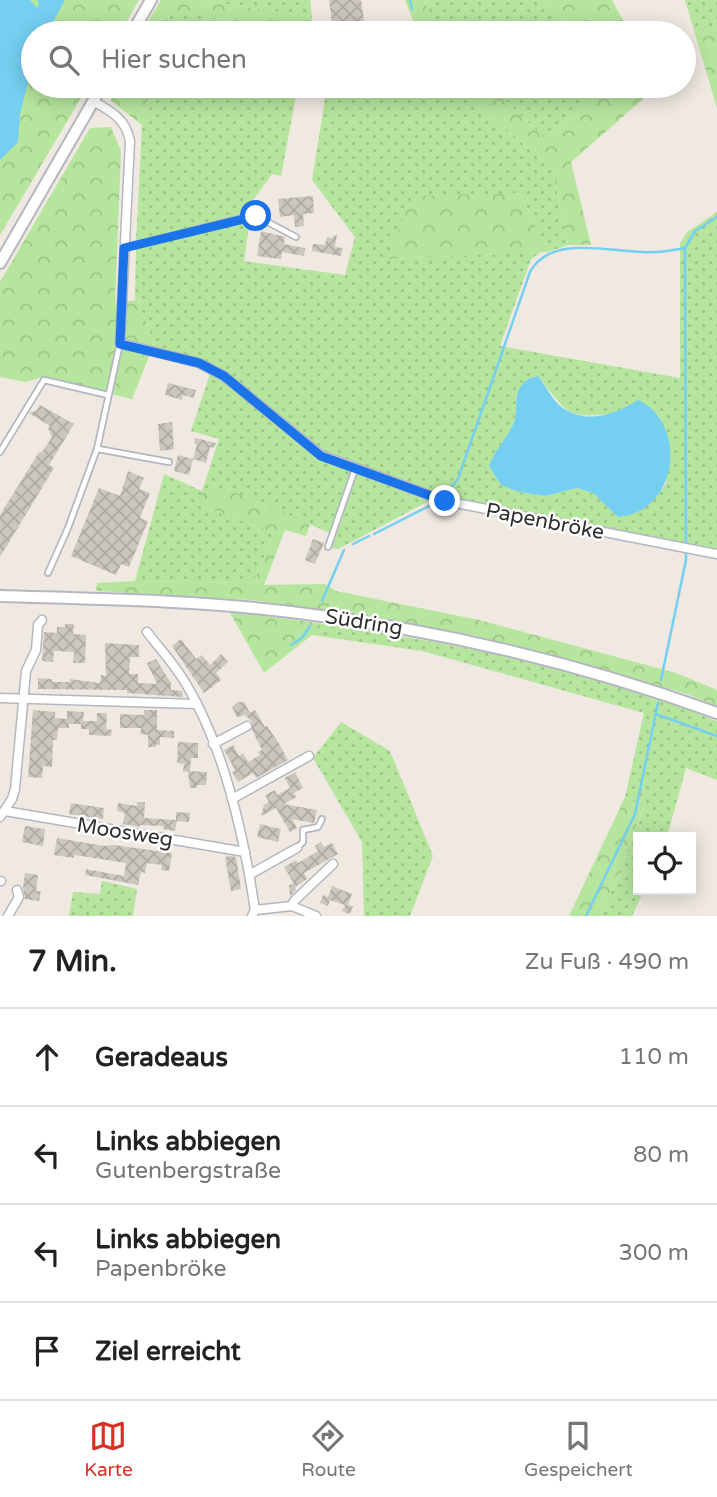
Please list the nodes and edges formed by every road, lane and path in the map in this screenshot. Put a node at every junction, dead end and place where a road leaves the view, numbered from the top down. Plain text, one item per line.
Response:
1 (151, 0) edge
2 (139, 21) edge
3 (95, 98) edge
4 (93, 101) junction
5 (296, 237) dead end
6 (124, 248) junction
7 (0, 263) edge
8 (120, 344) junction
9 (108, 395) junction
10 (97, 449) junction
11 (0, 452) edge
12 (169, 462) dead end
13 (356, 469) junction
14 (328, 547) dead end
15 (717, 554) edge
16 (48, 573) dead end
17 (0, 596) edge
18 (42, 620) dead end
19 (147, 632) dead end
20 (0, 698) edge
21 (24, 699) junction
22 (197, 704) junction
23 (717, 713) edge
24 (247, 726) dead end
25 (213, 744) junction
26 (309, 756) dead end
27 (232, 799) junction
28 (3, 814) edge
29 (322, 820) dead end
30 (297, 848) joint
31 (245, 852) junction
32 (333, 864) dead end
33 (249, 874) junction
34 (18, 890) dead end
35 (292, 906) junction
36 (0, 913) edge
37 (254, 913) edge
38 (7, 916) edge
39 (316, 916) edge

1 - 2 main road
3 - 4 main road
4 - 6 street
4 - 7 main road
5 - 6 lane
6 - 8 street
8 - 9 lane
8 - 13 street, Papenbröke
9 - 10 lane
9 - 11 lane
10 - 12 lane
10 - 16 lane
13 - 14 lane
13 - 15 street, Papenbröke
17 - 23 main road, Südring
18 - 21 street
19 - 22 street
20 - 21 street
21 - 22 street
21 - 28 street
22 - 25 street
24 - 25 street
25 - 27 street
26 - 27 street
27 - 31 street
28 - 31 street, Moosweg
29 - 30 lane
30 - 33 street
31 - 33 street
32 - 35 street
33 - 37 street
34 - 38 street
35 - 37 street
35 - 39 street
36 - 38 street

